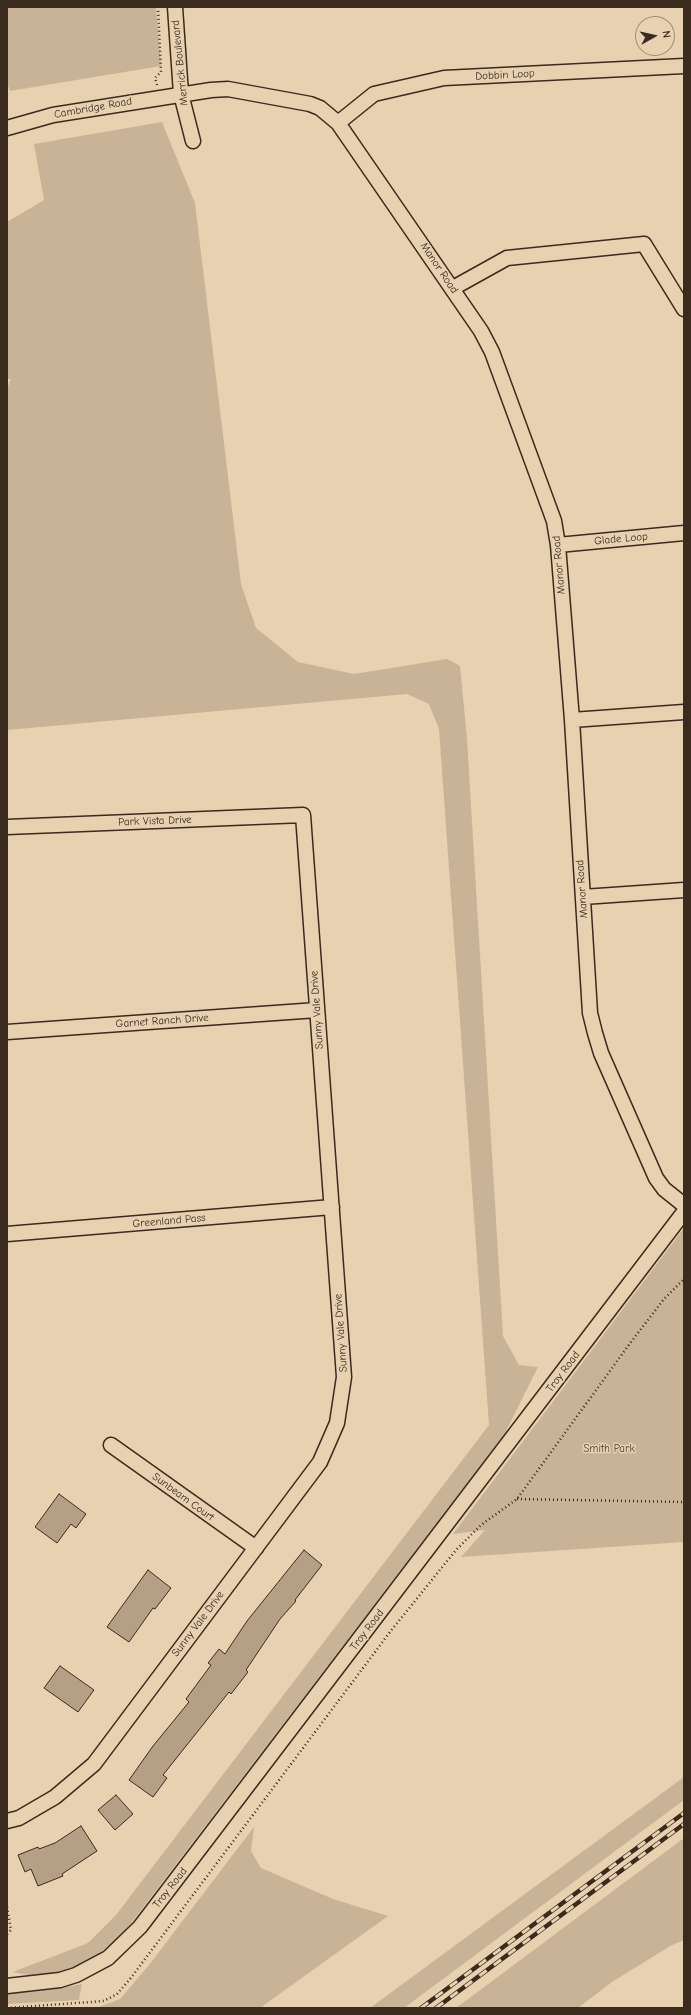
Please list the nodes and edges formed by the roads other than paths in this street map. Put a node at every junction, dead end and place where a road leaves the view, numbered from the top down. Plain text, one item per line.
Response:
1 (175, 7) edge
2 (684, 66) edge
3 (181, 94) junction
4 (338, 123) junction
5 (7, 128) edge
6 (192, 141) dead end
7 (453, 288) junction
8 (684, 309) edge
9 (684, 533) edge
10 (558, 545) junction
11 (684, 712) edge
12 (572, 720) junction
13 (303, 815) joint
14 (7, 827) edge
15 (684, 890) edge
16 (583, 897) junction
17 (317, 1010) junction
18 (7, 1032) edge
19 (684, 1205) edge
20 (332, 1207) junction
21 (684, 1212) edge
22 (7, 1234) edge
23 (111, 1445) dead end
24 (256, 1548) junction
25 (7, 1821) edge
26 (7, 1986) edge

1 - 3 street, Merrick Boulevard
2 - 4 street, Dobbin Loop
3 - 4 street, Manor Road
3 - 5 street, Cambridge Road
3 - 6 street, Merrick Boulevard
4 - 7 street, Manor Road
7 - 8 street
7 - 10 street, Manor Road
9 - 10 street, Glade Loop
10 - 12 street, Manor Road
11 - 12 street
12 - 16 street, Manor Road
13 - 14 street, Park Vista Drive
13 - 17 street, Sunny Vale Drive
15 - 16 street
16 - 19 street, Manor Road
17 - 18 street, Garnet Ranch Drive
17 - 20 street, Sunny Vale Drive
20 - 22 street, Greenland Pass
20 - 24 street, Sunny Vale Drive
21 - 26 street, Troy Road
23 - 24 street, Sunbeam Court
24 - 25 street, Sunny Vale Drive

